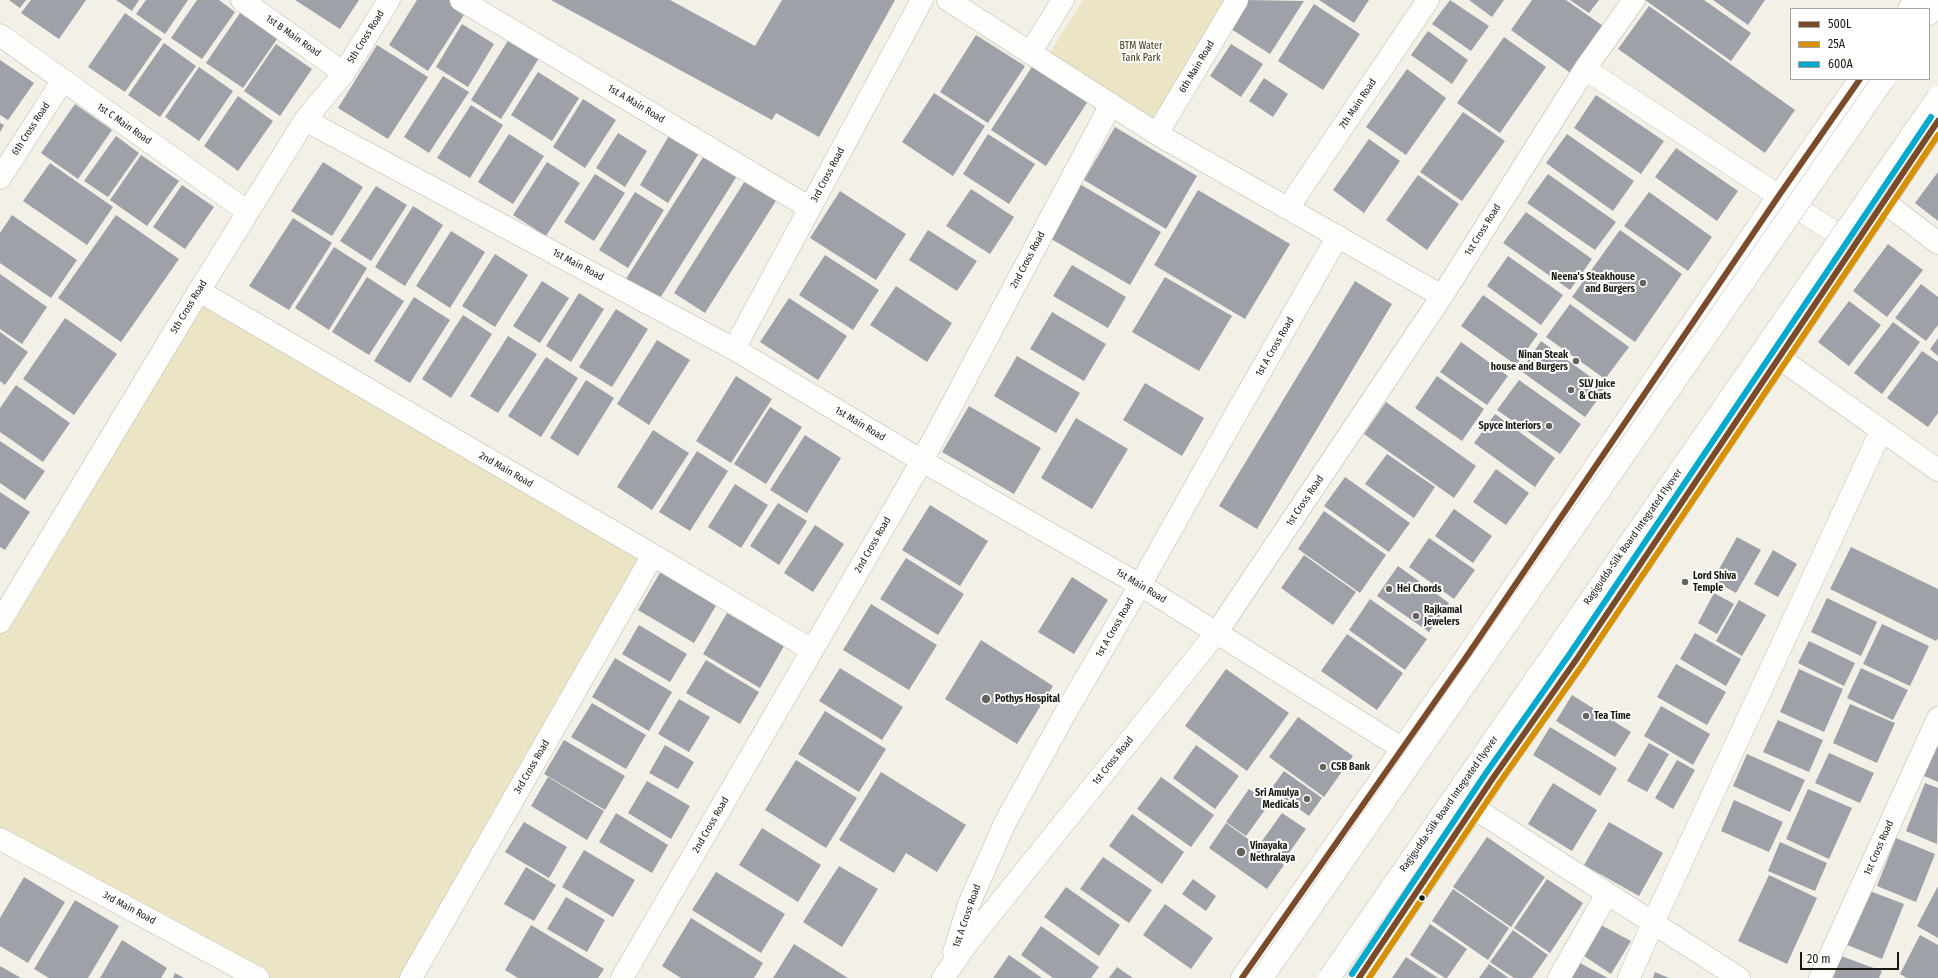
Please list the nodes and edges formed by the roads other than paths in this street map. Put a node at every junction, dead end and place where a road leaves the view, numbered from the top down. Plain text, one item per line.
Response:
1 (242, 0) edge
2 (389, 0) edge
3 (461, 0) edge
4 (922, 0) edge
5 (948, 0) edge
6 (1064, 0) edge
7 (1237, 0) edge
8 (1428, 0) edge
9 (1634, 0) edge
10 (1916, 0) edge
11 (1938, 1) edge
12 (1910, 8) edge
13 (1930, 13) edge
14 (0, 35) edge
15 (1030, 53) junction
16 (1585, 69) junction
17 (344, 73) junction
18 (63, 80) junction
19 (1859, 80) edge
20 (1883, 80) edge
21 (1938, 97) edge
22 (1111, 104) junction
23 (305, 120) junction
24 (1938, 121) edge
25 (1157, 134) junction
26 (0, 178) edge
27 (1780, 194) junction
28 (1883, 201) junction
29 (810, 208) junction
30 (1288, 208) junction
31 (248, 212) junction
32 (1338, 236) junction
33 (1938, 243) edge
34 (1854, 245) junction
35 (199, 291) junction
36 (1442, 296) junction
37 (734, 349) junction
38 (1779, 358) junction
39 (1881, 431) junction
40 (922, 461) junction
41 (1938, 470) edge
42 (653, 555) junction
43 (1140, 585) junction
44 (0, 622) edge
45 (1217, 632) junction
46 (812, 650) junction
47 (1938, 718) edge
48 (1403, 749) junction
49 (1474, 808) junction
50 (0, 839) edge
51 (1607, 894) junction
52 (1653, 923) junction
53 (946, 973) edge
54 (258, 978) edge
55 (411, 978) edge
56 (622, 978) edge
57 (1242, 978) edge
58 (1262, 978) edge
59 (1329, 978) edge
60 (1359, 978) edge
61 (1559, 978) edge
62 (1629, 978) edge
63 (1738, 978) edge
64 (1820, 978) edge

1 - 17 main road, 1st B Main Road
2 - 17 main road, 5th Cross Road
3 - 29 main road, 1st A Main Road
4 - 29 main road, 3rd Cross Road
5 - 15 main road
6 - 15 main road
7 - 25 main road, 6th Main Road
8 - 30 main road, 7th Main Road
9 - 16 main road, 1st Cross Road
10 - 12 main road
11 - 13 main road
14 - 18 main road, 1st C Main Road
15 - 22 main road
16 - 27 main road
16 - 36 main road, 1st Cross Road
17 - 23 main road, 5th Cross Road
18 - 26 main road, 6th Cross Road
18 - 31 main road, 1st C Main Road
19 - 27 main road
20 - 58 main road, bridge
21 - 59 main road, Ragigudda-Silk Board Integrated Flyover, bridge
22 - 25 main road
22 - 40 main road, 2nd Cross Road
23 - 31 main road, 5th Cross Road
23 - 37 main road, 1st Main Road
24 - 28 main road
25 - 30 main road
27 - 34 main road
27 - 48 main road
28 - 33 main road
28 - 34 main road
29 - 37 main road, 3rd Cross Road
30 - 32 main road
31 - 35 main road, 5th Cross Road
32 - 36 main road
32 - 43 main road, 1st A Cross Road
34 - 38 main road
35 - 42 main road, 2nd Main Road
35 - 44 main road, 5th Cross Road
36 - 45 main road, 1st Cross Road
37 - 40 main road, 1st Main Road
38 - 39 main road
38 - 49 main road
39 - 41 main road
39 - 52 main road
40 - 43 main road, 1st Main Road
40 - 46 main road, 2nd Cross Road
42 - 46 main road, 2nd Main Road
42 - 55 main road, 3rd Cross Road
43 - 45 main road, 1st Main Road
43 - 53 main road, 1st A Cross Road
45 - 48 main road, 1st Main Road
45 - 53 main road, 1st Cross Road
46 - 56 main road, 2nd Cross Road
47 - 64 main road, 1st Cross Road
48 - 57 main road
49 - 51 main road
49 - 60 main road
50 - 54 main road, 3rd Main Road
51 - 52 main road
51 - 61 main road
52 - 62 main road
52 - 63 main road

